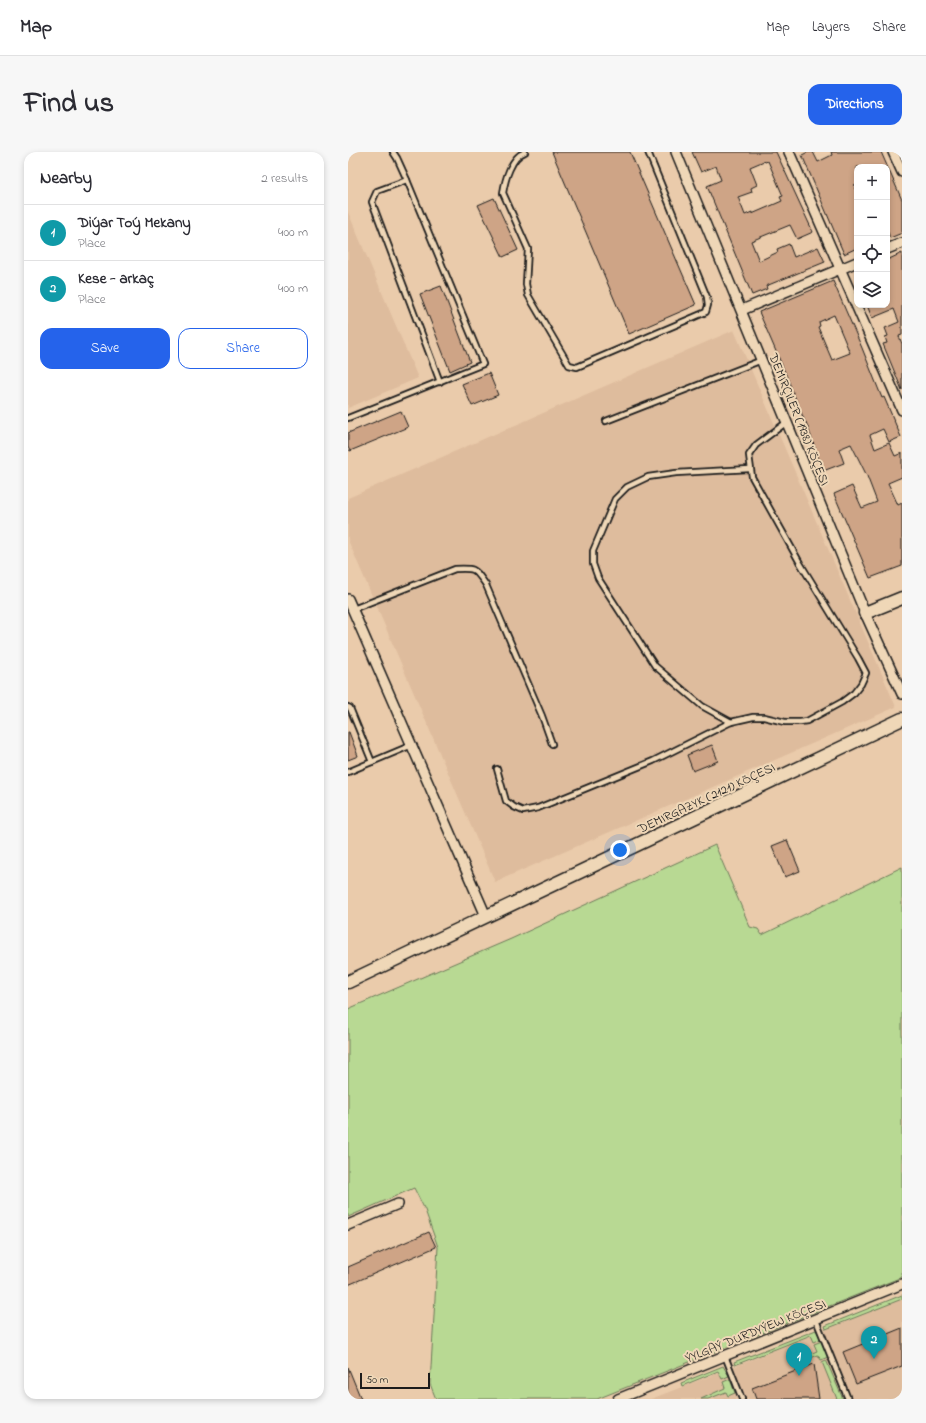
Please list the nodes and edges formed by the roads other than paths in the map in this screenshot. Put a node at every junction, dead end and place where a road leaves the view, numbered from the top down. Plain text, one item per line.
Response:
1 (393, 152) edge
2 (525, 152) edge
3 (648, 152) edge
4 (676, 152) edge
5 (789, 152) edge
6 (893, 152) edge
7 (902, 172) edge
8 (407, 180) junction
9 (902, 243) edge
10 (890, 248) edge
11 (854, 263) edge
12 (841, 268) junction
13 (742, 310) junction
14 (762, 360) junction
15 (440, 382) junction
16 (902, 410) edge
17 (348, 418) edge
18 (606, 421) dead end
19 (787, 422) junction
20 (750, 469) junction
21 (902, 598) edge
22 (348, 600) edge
23 (353, 609) junction
24 (865, 613) junction
25 (902, 694) edge
26 (348, 707) edge
27 (902, 719) edge
28 (731, 722) junction
29 (552, 744) dead end
30 (412, 745) junction
31 (372, 762) junction
32 (497, 769) dead end
33 (348, 772) edge
34 (486, 916) junction
35 (348, 982) edge
36 (398, 1204) dead end
37 (348, 1225) edge
38 (902, 1284) edge
39 (816, 1320) junction
40 (725, 1356) junction
41 (635, 1396) edge
42 (618, 1399) edge
43 (742, 1399) edge
44 (848, 1399) edge

1 - 8 lane
2 - 3 lane
4 - 13 street, DEMIRÇILER (1938) KÖÇESI
5 - 12 street
6 - 7 street
8 - 15 lane
8 - 15 lane
9 - 10 street
11 - 12 street
12 - 13 street
12 - 16 street
13 - 14 street, DEMIRÇILER (1938) KÖÇESI
14 - 18 lane
14 - 19 street, DEMIRÇILER (1938) KÖÇESI
15 - 17 lane
19 - 20 lane
19 - 24 street, DEMIRÇILER (1938) KÖÇESI
20 - 28 lane
20 - 28 lane
21 - 24 street
22 - 23 street
23 - 29 lane
23 - 30 street
24 - 25 street, DEMIRÇILER (1938) KÖÇESI
26 - 31 lane
27 - 34 street, DEMIRGAZYK (2121) KÖÇESI
28 - 32 lane
30 - 31 lane
30 - 34 street
31 - 33 lane
34 - 35 street, DEMIRGAZYK (2121) KÖÇESI
36 - 37 street
38 - 39 street, ÝYLGAÝ DURDYÝEW KÖÇESI
39 - 40 street, ÝYLGAÝ DURDYÝEW KÖÇESI
39 - 44 lane
40 - 41 street, ÝYLGAÝ DURDYÝEW KÖÇESI
40 - 43 lane
41 - 42 street, ÝYLGAÝ DURDYÝEW KÖÇESI

